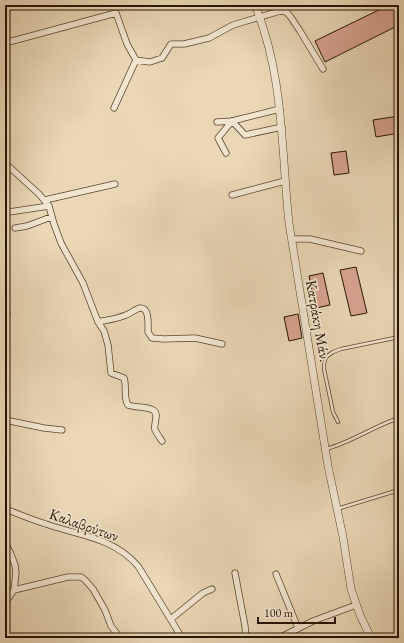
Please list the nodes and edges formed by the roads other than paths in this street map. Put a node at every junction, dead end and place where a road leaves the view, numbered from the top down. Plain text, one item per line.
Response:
1 (255, 5) edge
2 (288, 5) edge
3 (286, 12) junction
4 (260, 17) junction
5 (5, 43) edge
6 (136, 60) junction
7 (323, 69) dead end
8 (114, 108) dead end
9 (280, 109) junction
10 (232, 121) junction
11 (218, 122) dead end
12 (282, 127) junction
13 (226, 154) dead end
14 (5, 163) edge
15 (285, 181) junction
16 (115, 184) dead end
17 (232, 195) dead end
18 (45, 200) junction
19 (49, 206) junction
20 (9, 212) dead end
21 (51, 217) junction
22 (15, 228) dead end
23 (292, 238) junction
24 (361, 251) dead end
25 (98, 322) junction
26 (399, 337) edge
27 (222, 344) dead end
28 (399, 418) edge
29 (5, 420) edge
30 (338, 422) dead end
31 (62, 430) dead end
32 (162, 441) dead end
33 (326, 450) junction
34 (399, 490) edge
35 (5, 509) edge
36 (337, 510) junction
37 (5, 543) edge
38 (235, 573) dead end
39 (276, 574) dead end
40 (212, 589) dead end
41 (14, 590) junction
42 (5, 603) edge
43 (356, 605) junction
44 (171, 619) junction
45 (298, 628) junction
46 (120, 638) edge
47 (182, 638) edge
48 (246, 638) edge
49 (279, 638) edge
50 (371, 638) edge

1 - 4 street, Κατράκη Μάν.
2 - 3 street
3 - 4 street
3 - 7 street
4 - 6 street
4 - 9 street, Κατράκη Μάν.
5 - 6 street
6 - 8 street
9 - 10 street
9 - 12 street, Κατράκη Μάν.
10 - 11 street
10 - 12 street
10 - 13 street
12 - 15 street, Κατράκη Μάν.
14 - 18 street
15 - 17 street
15 - 23 street, Κατράκη Μάν.
16 - 18 street
18 - 19 street
19 - 20 street
19 - 21 street
21 - 22 street
21 - 25 street
23 - 24 street
23 - 33 street, Κατράκη Μάν.
25 - 27 street
25 - 32 street
26 - 30 lane
28 - 33 lane
29 - 31 street
33 - 36 street, Κατράκη Μάν.
34 - 36 lane
35 - 44 street, Καλαβρύτων
36 - 43 street, Κατράκη Μάν.
37 - 41 street
38 - 48 street
39 - 45 street
40 - 44 street
41 - 42 street
41 - 46 street
43 - 45 street
43 - 50 street, Κατράκη Μάν.
44 - 47 street, Καλαβρύτων
45 - 49 street

